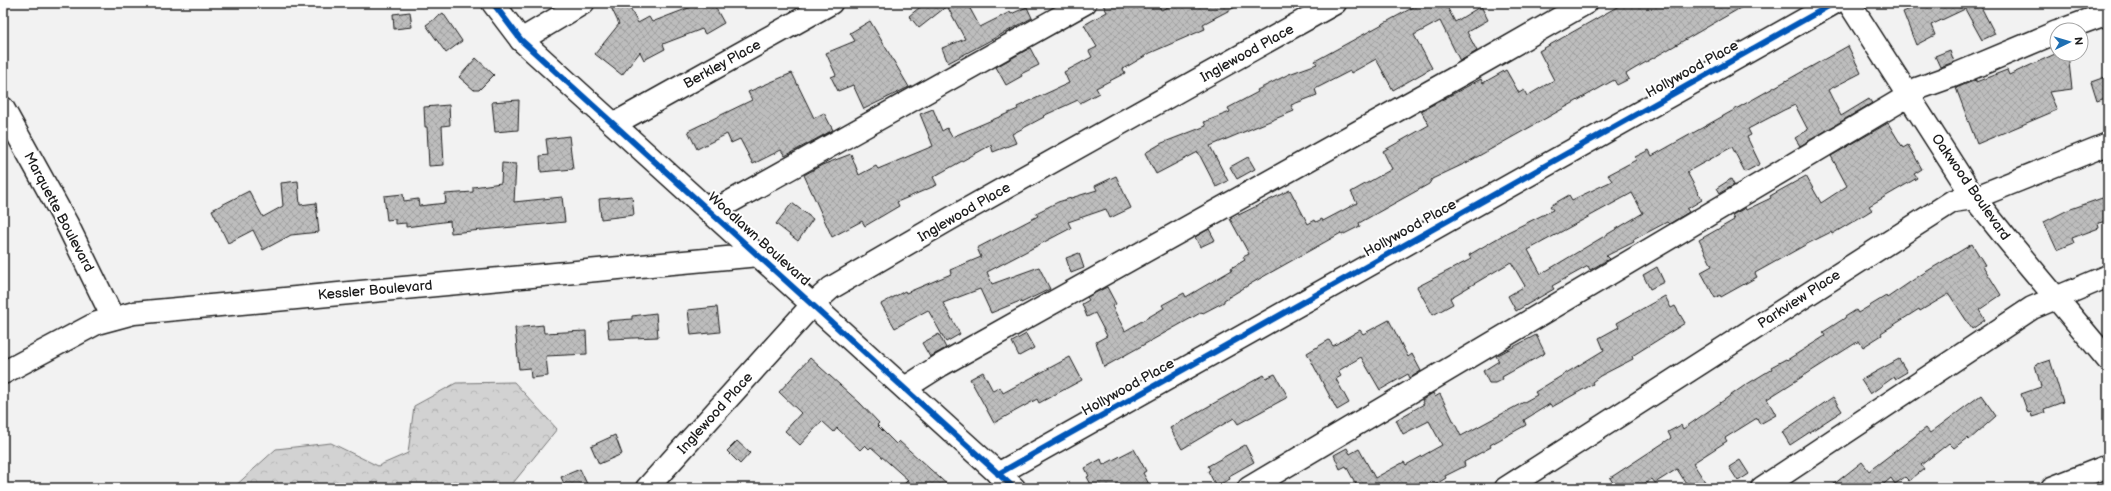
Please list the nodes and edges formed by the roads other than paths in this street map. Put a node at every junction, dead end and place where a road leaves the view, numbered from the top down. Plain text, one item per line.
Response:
1 (493, 3) edge
2 (583, 3) edge
3 (831, 3) edge
4 (1085, 3) edge
5 (1335, 3) edge
6 (1586, 3) edge
7 (1834, 3) edge
8 (1849, 3) edge
9 (2108, 13) edge
10 (2084, 22) edge
11 (2049, 35) edge
12 (521, 40) junction
13 (1907, 94) junction
14 (3, 108) edge
15 (614, 124) junction
16 (2108, 144) edge
17 (1974, 198) junction
18 (712, 212) junction
19 (759, 255) junction
20 (2108, 276) edge
21 (2055, 297) junction
22 (814, 304) junction
23 (112, 318) junction
24 (2108, 360) edge
25 (3, 373) edge
26 (904, 388) junction
27 (2108, 466) edge
28 (1006, 481) edge
29 (647, 488) edge
30 (1249, 488) edge
31 (1506, 488) edge
32 (1762, 488) edge
33 (2052, 488) edge

1 - 12 street, Woodlawn Boulevard
2 - 12 street
3 - 15 street, Berkley Place
4 - 18 street
5 - 22 street, Inglewood Place
6 - 26 street
7 - 28 street, Hollywood Place
8 - 13 street, Oakwood Boulevard
9 - 10 street
11 - 13 street
12 - 15 street, Woodlawn Boulevard
13 - 17 street, Oakwood Boulevard
13 - 30 street
14 - 23 street, Marquette Boulevard
15 - 18 street, Woodlawn Boulevard
16 - 17 street, Parkview Place
17 - 21 street, Oakwood Boulevard
17 - 31 street, Parkview Place
18 - 19 street, Woodlawn Boulevard
19 - 22 street, Woodlawn Boulevard
19 - 23 street, Kessler Boulevard
20 - 21 street
21 - 24 street, Oakwood Boulevard
21 - 32 street
22 - 26 street, Woodlawn Boulevard
22 - 29 street, Inglewood Place
23 - 25 street, Kessler Boulevard
26 - 28 street, Woodlawn Boulevard
27 - 33 street

